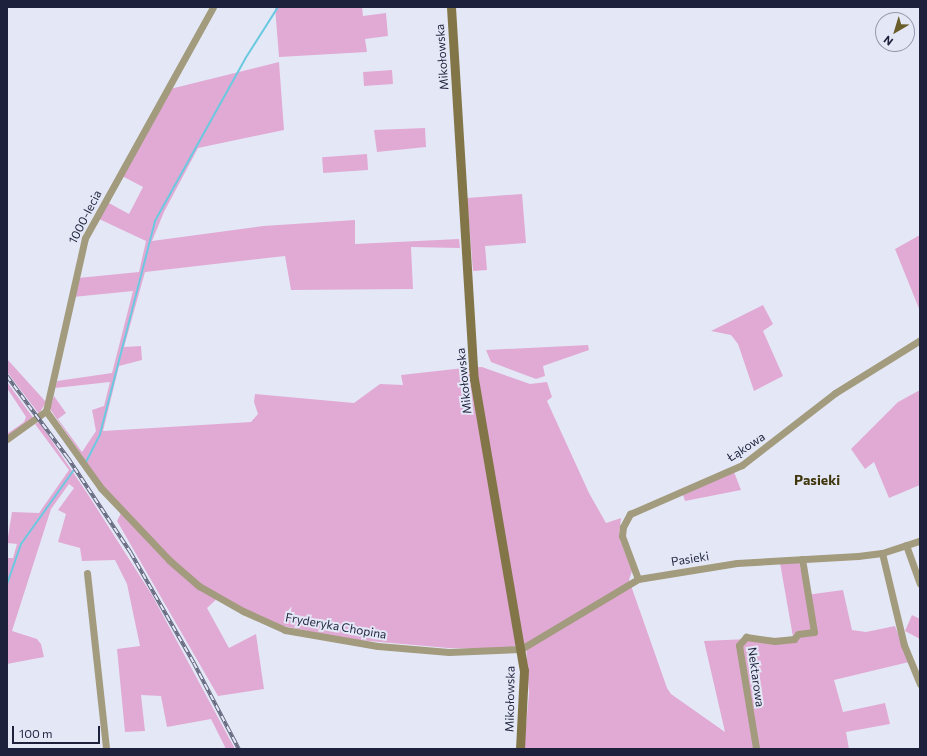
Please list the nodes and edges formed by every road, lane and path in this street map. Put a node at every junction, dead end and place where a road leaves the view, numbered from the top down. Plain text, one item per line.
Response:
1 (213, 7) edge
2 (451, 7) edge
3 (920, 340) edge
4 (46, 411) junction
5 (7, 439) edge
6 (920, 540) edge
7 (906, 545) junction
8 (882, 552) junction
9 (802, 559) junction
10 (86, 574) dead end
11 (638, 579) junction
12 (920, 584) edge
13 (521, 649) junction
14 (920, 684) edge
15 (756, 748) dead end
16 (106, 749) edge
17 (520, 749) edge

1 - 4 street, 1000-lecia
2 - 13 main road, Mikołowska
3 - 11 street, Łąkowa
4 - 5 street
4 - 13 street, Fryderyka Chopina
6 - 7 street, Pasieki
7 - 8 street, Pasieki
7 - 12 street
8 - 9 street, Pasieki
8 - 14 street
9 - 11 street, Pasieki
9 - 15 street, Nektarowa
10 - 16 street
11 - 13 street, Pasieki
13 - 17 main road, Mikołowska

